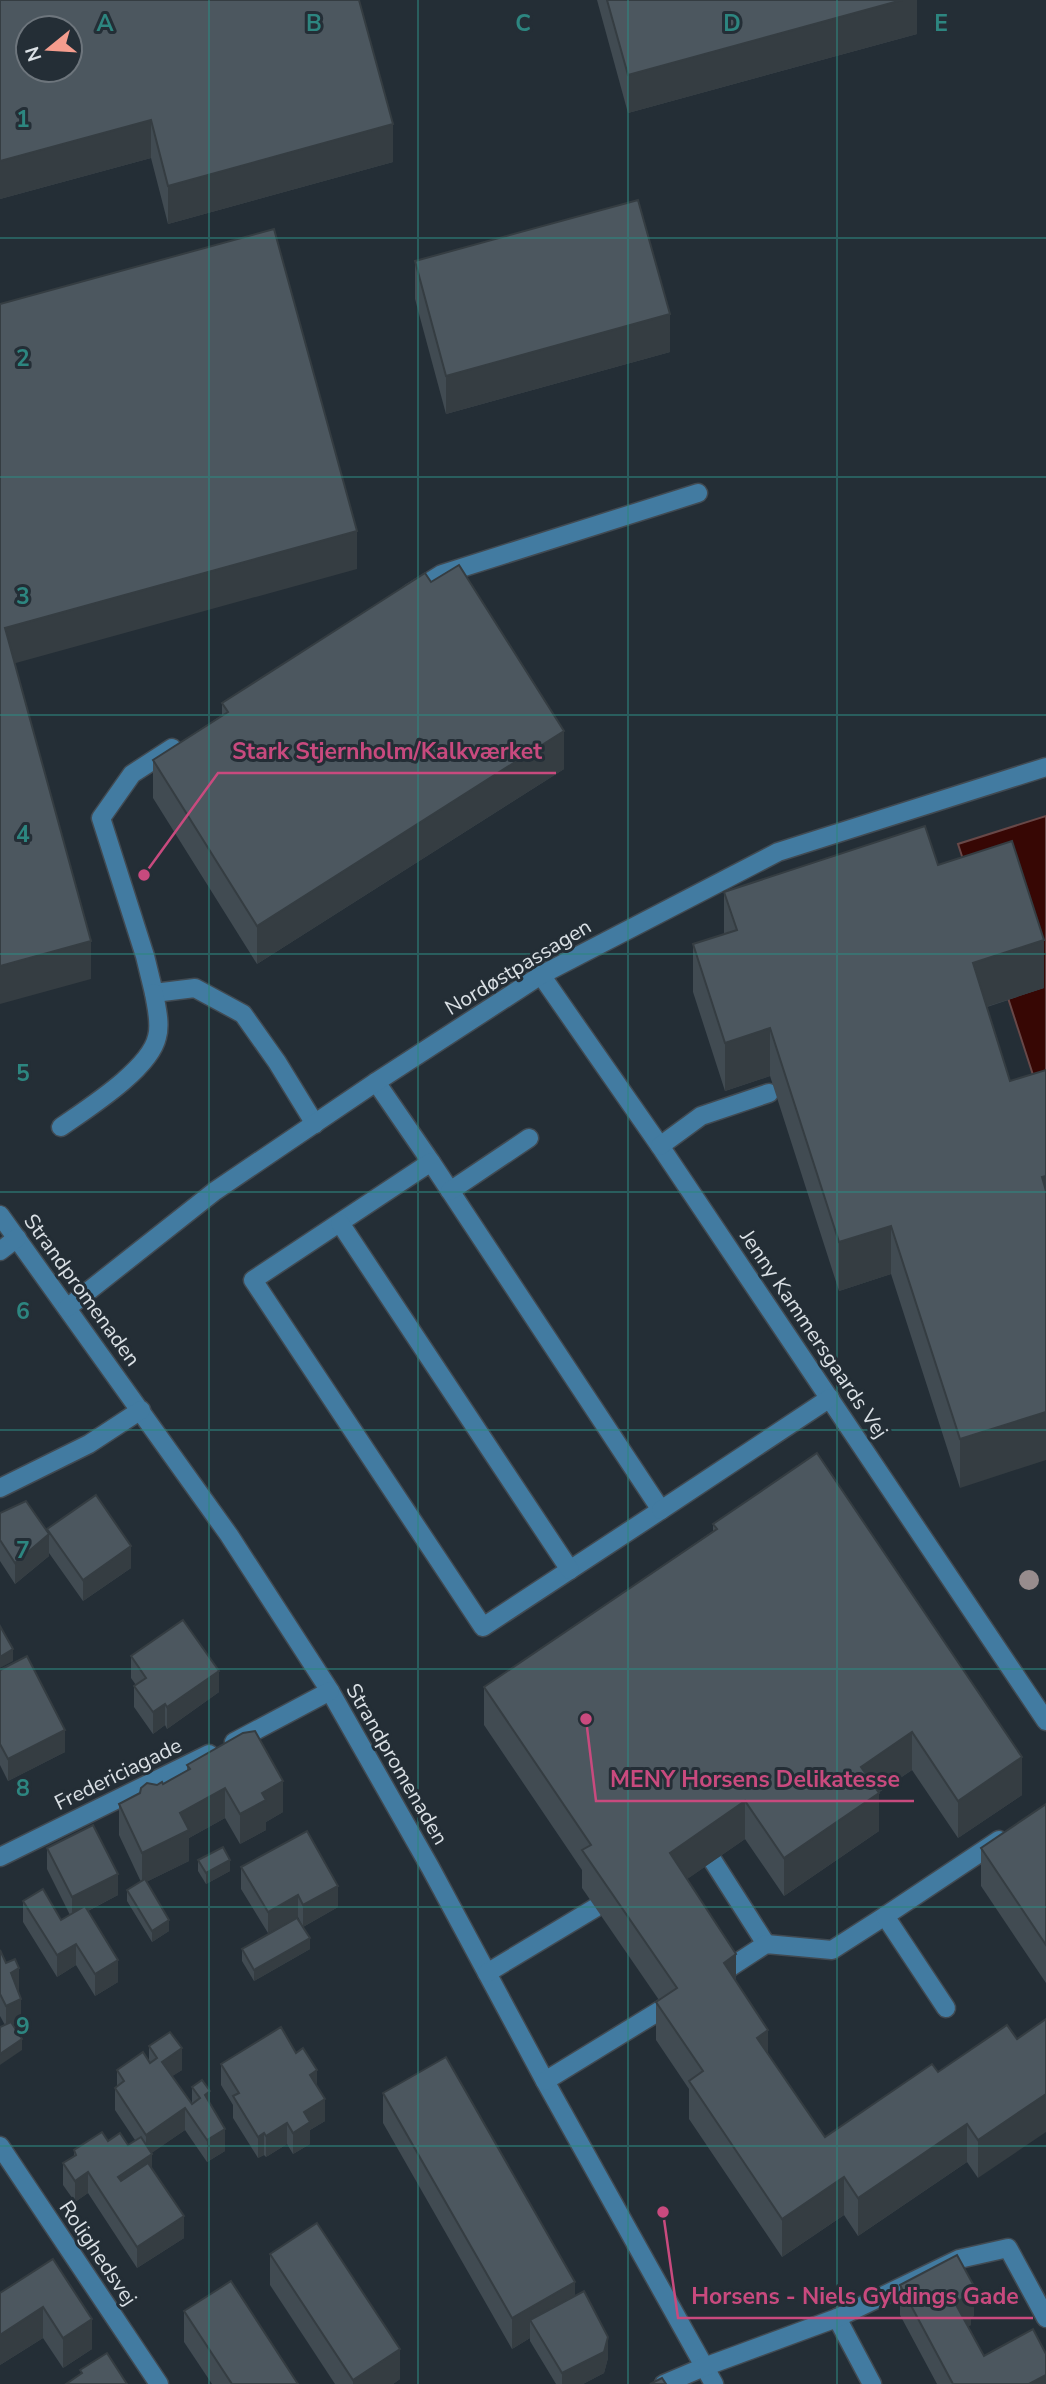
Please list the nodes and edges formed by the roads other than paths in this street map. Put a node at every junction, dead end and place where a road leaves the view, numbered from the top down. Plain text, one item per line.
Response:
1 (698, 493) dead end
2 (396, 603) edge
3 (190, 737) edge
4 (1046, 767) edge
5 (541, 975) junction
6 (154, 993) junction
7 (376, 1082) junction
8 (769, 1093) dead end
9 (315, 1124) junction
10 (61, 1127) dead end
11 (530, 1138) dead end
12 (660, 1146) junction
13 (431, 1162) junction
14 (450, 1191) junction
15 (0, 1214) edge
16 (340, 1223) junction
17 (17, 1238) junction
18 (0, 1251) edge
19 (67, 1308) junction
20 (830, 1398) junction
21 (141, 1410) junction
22 (0, 1488) edge
23 (661, 1510) junction
24 (570, 1570) junction
25 (330, 1691) junction
26 (1046, 1721) edge
27 (1012, 1832) edge
28 (0, 1857) edge
29 (713, 1861) dead end
30 (595, 1908) edge
31 (885, 1916) junction
32 (766, 1944) junction
33 (723, 1972) edge
34 (488, 1973) junction
35 (664, 2008) edge
36 (946, 2008) dead end
37 (545, 2081) junction
38 (0, 2146) edge
39 (836, 2318) junction
40 (1046, 2318) edge
41 (704, 2367) junction
42 (159, 2384) edge
43 (664, 2384) edge
44 (714, 2384) edge
45 (872, 2384) edge

1 - 2 street
3 - 6 street
4 - 5 street, Nordøstpassagen
5 - 7 street, Nordøstpassagen
5 - 12 street, Jenny Kammersgaards Vej
6 - 9 street
6 - 10 street
7 - 9 street, Nordøstpassagen
7 - 13 street
8 - 12 street
9 - 19 street, Nordøstpassagen
11 - 14 street
12 - 20 street, Jenny Kammersgaards Vej
13 - 14 street
13 - 16 street
14 - 23 street
15 - 17 street, Strandpromenaden
16 - 24 street
16 - 24 street
17 - 18 street
17 - 19 street, Strandpromenaden
19 - 21 street, Strandpromenaden
20 - 23 street
20 - 26 street, Jenny Kammersgaards Vej
21 - 22 street
21 - 25 street, Strandpromenaden
23 - 24 street
25 - 28 street, Fredericiagade
25 - 34 street, Strandpromenaden
27 - 31 street
29 - 32 street
30 - 34 street
31 - 32 street
31 - 36 street
32 - 33 street
34 - 37 street, Strandpromenaden
35 - 37 street
37 - 41 street, Strandpromenaden
38 - 42 street, Rolighedsvej
39 - 40 street
39 - 41 street
39 - 45 street
41 - 43 street
41 - 44 street, Strandpromenaden

